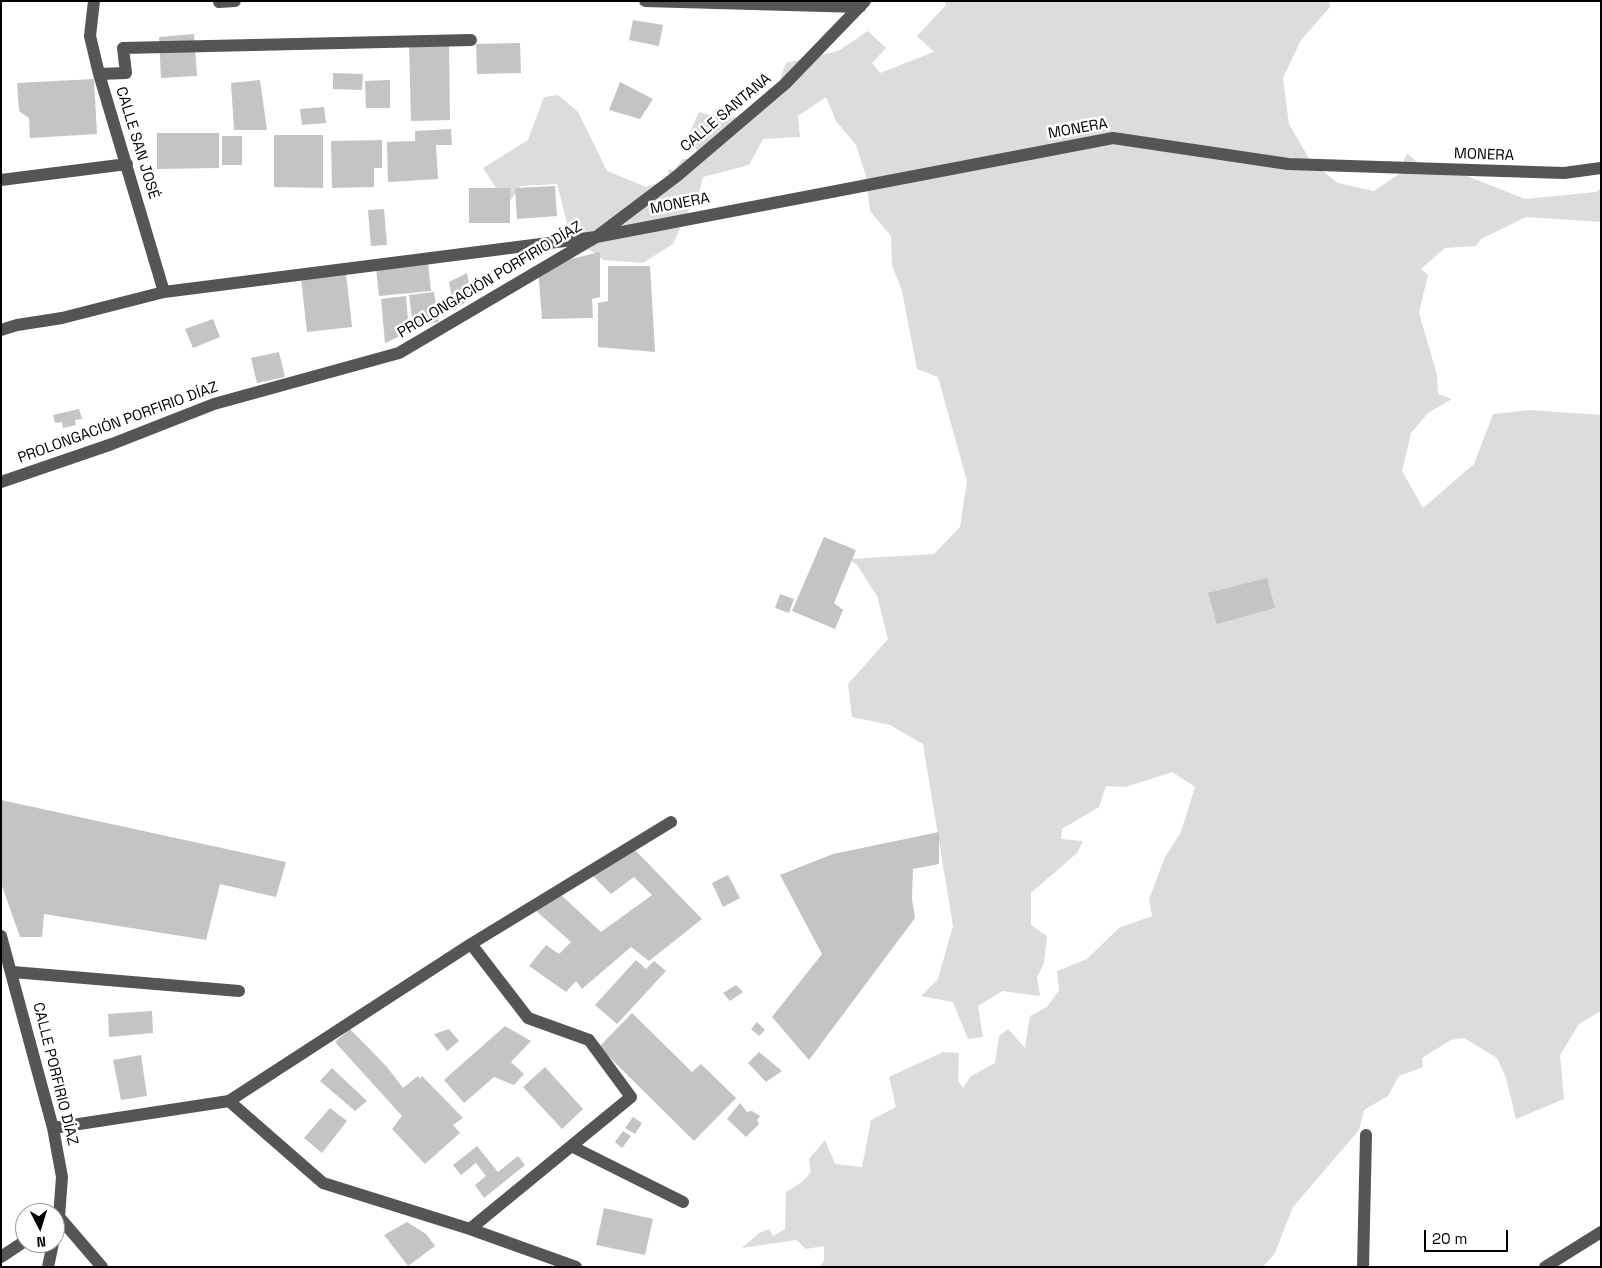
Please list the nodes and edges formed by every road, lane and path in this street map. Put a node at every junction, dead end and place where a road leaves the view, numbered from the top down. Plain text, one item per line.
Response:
1 (94, 1) edge
2 (235, 1) edge
3 (645, 1) edge
4 (219, 2) edge
5 (862, 4) edge
6 (471, 40) dead end
7 (99, 74) junction
8 (128, 164) junction
9 (1601, 168) edge
10 (1, 180) edge
11 (596, 237) junction
12 (164, 292) junction
13 (1, 330) edge
14 (1, 482) edge
15 (671, 822) dead end
16 (1, 936) edge
17 (471, 944) junction
18 (12, 972) junction
19 (239, 991) dead end
20 (229, 1101) junction
21 (53, 1128) junction
22 (1366, 1135) dead end
23 (571, 1146) junction
24 (683, 1202) dead end
25 (59, 1203) edge
26 (65, 1227) edge
27 (470, 1229) junction
28 (1601, 1232) edge
29 (15, 1247) edge
30 (51, 1253) edge
31 (1, 1257) edge
32 (48, 1267) edge
33 (102, 1267) edge
34 (576, 1267) edge
35 (1363, 1267) edge
36 (1545, 1267) edge

1 - 7 street, CALLE SAN JOSÉ
2 - 4 street
3 - 5 street
5 - 11 street, CALLE SANTANA
6 - 7 street
7 - 8 street, CALLE SAN JOSÉ
8 - 10 street
8 - 12 street, CALLE SAN JOSÉ
9 - 11 street, MONERA
11 - 12 street, PROLONGACIÓN PORFIRIO DÍAZ
11 - 14 street, PROLONGACIÓN PORFIRIO DÍAZ
12 - 13 street, PROLONGACIÓN PORFIRIO DÍAZ
15 - 17 street
16 - 18 street, CALLE PORFIRIO DÍAZ
17 - 20 street
17 - 23 street
18 - 19 street
18 - 21 street, CALLE PORFIRIO DÍAZ
20 - 21 street
20 - 27 street
21 - 25 street, CALLE PORFIRIO DÍAZ
22 - 35 street
23 - 24 street
23 - 27 street
26 - 33 street
27 - 34 street
28 - 36 street
29 - 31 street
30 - 32 street

